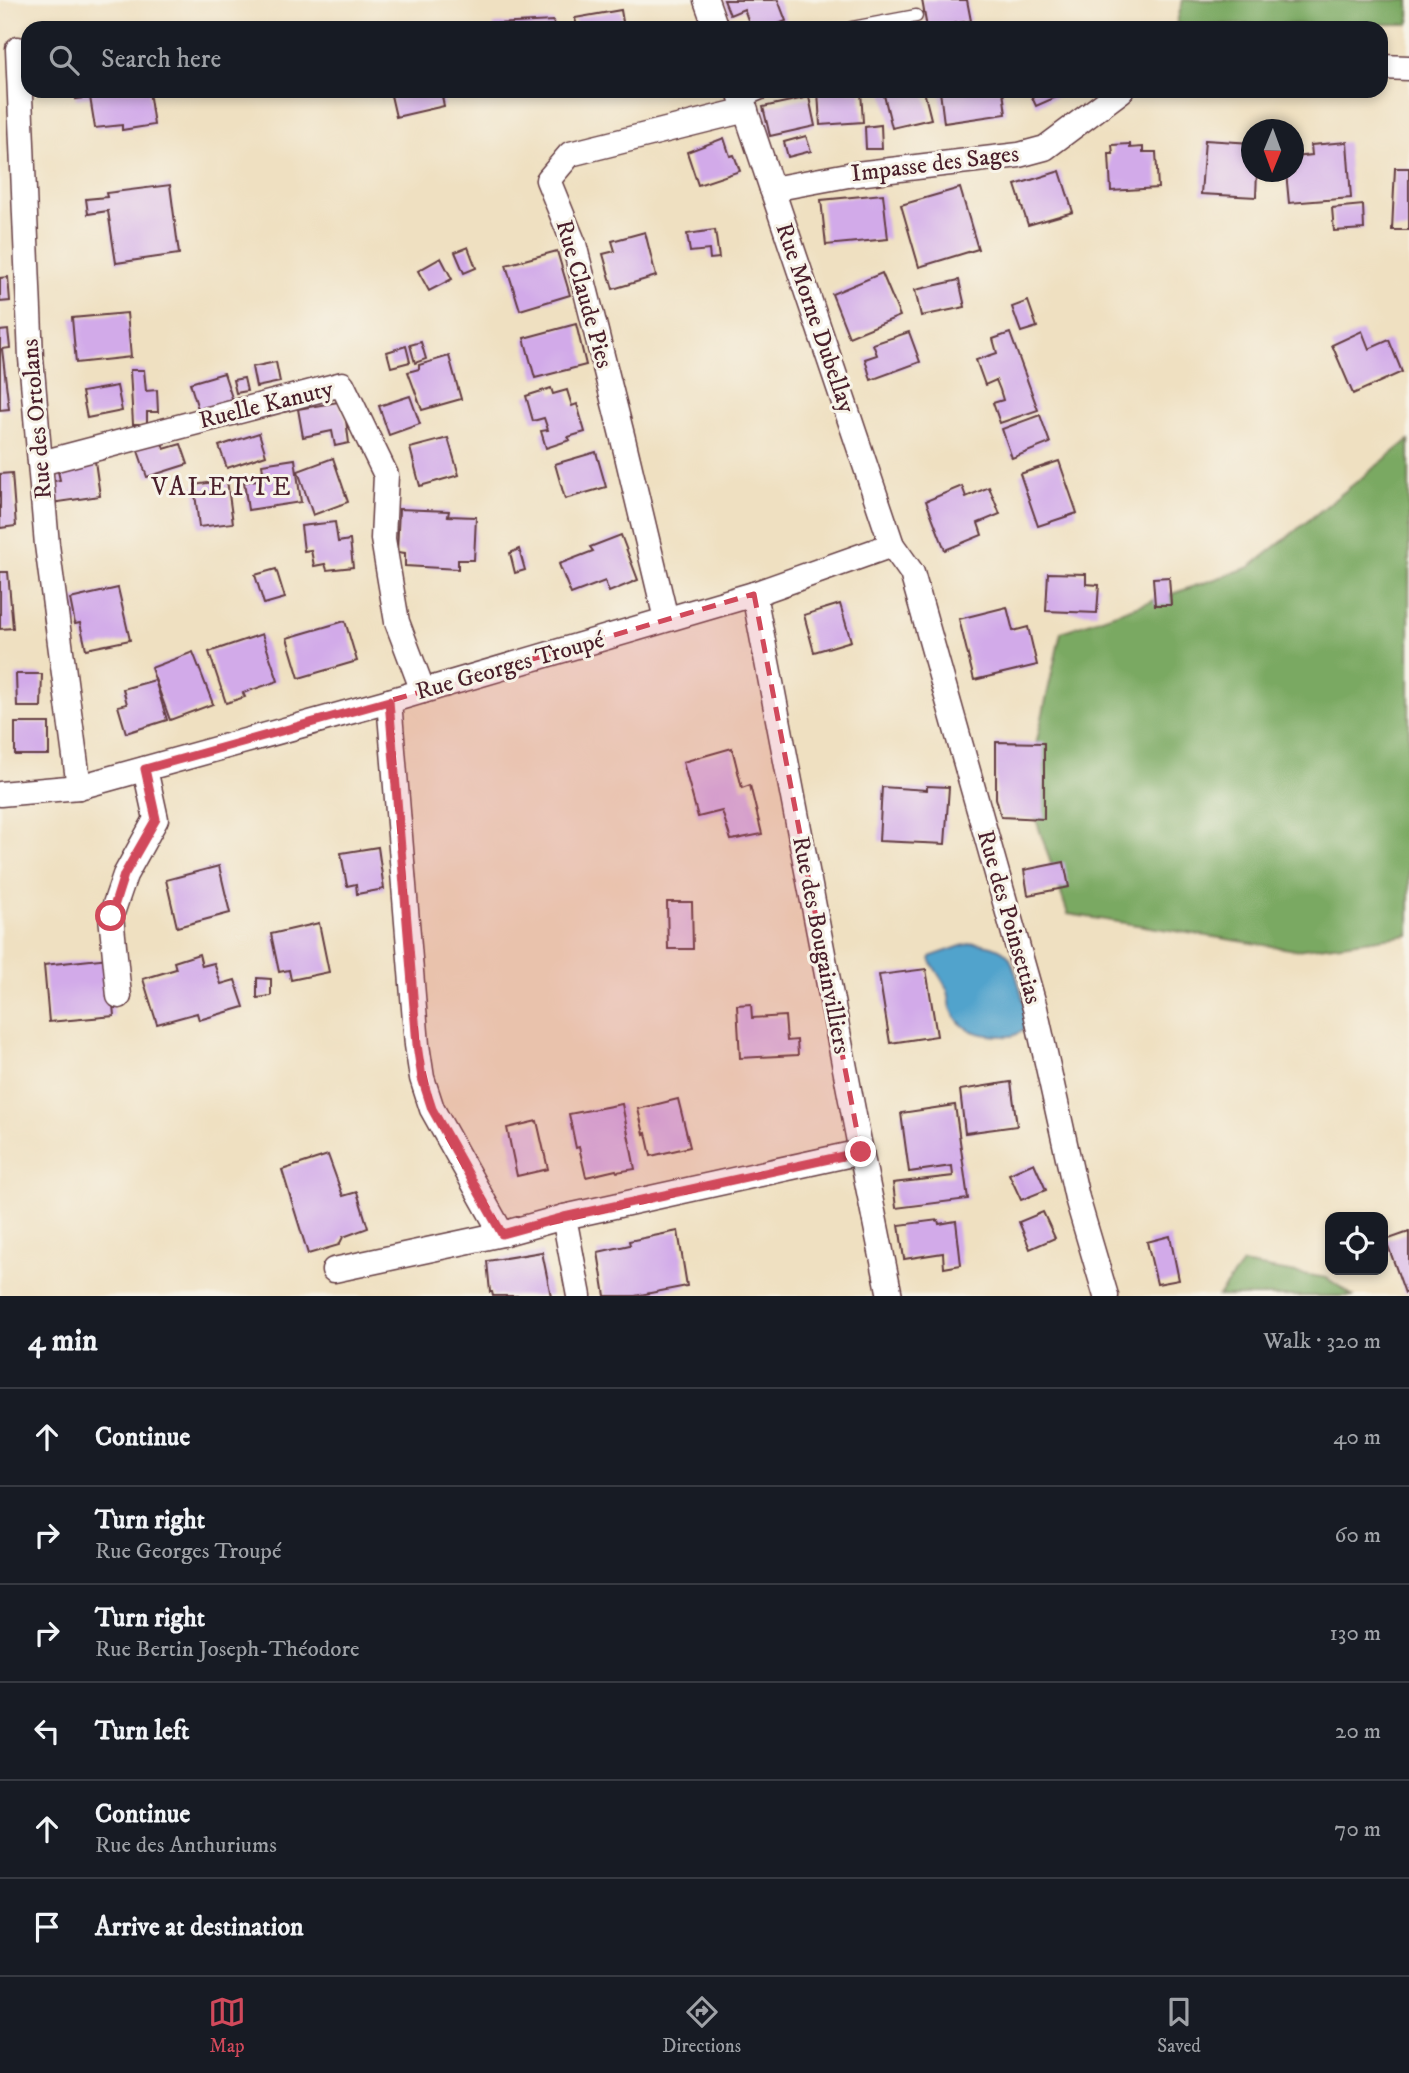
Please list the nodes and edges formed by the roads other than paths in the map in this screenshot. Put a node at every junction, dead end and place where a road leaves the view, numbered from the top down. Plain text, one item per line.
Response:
1 (706, 0) edge
2 (916, 16) dead end
3 (714, 21) edge
4 (889, 21) edge
5 (18, 49) dead end
6 (1388, 66) edge
7 (1409, 68) edge
8 (1112, 98) edge
9 (743, 101) edge
10 (772, 189) junction
11 (41, 463) junction
12 (891, 545) junction
13 (754, 594) junction
14 (666, 619) junction
15 (423, 691) junction
16 (389, 701) junction
17 (145, 769) junction
18 (79, 787) junction
19 (0, 794) edge
20 (119, 996) dead end
21 (861, 1152) junction
22 (564, 1217) junction
23 (502, 1234) junction
24 (334, 1270) dead end
25 (579, 1296) edge
26 (890, 1296) edge
27 (1106, 1296) edge

1 - 3 street
2 - 4 lane
5 - 11 street, Rue des Ortolans
6 - 7 street
8 - 10 street, Impasse des Sages
9 - 10 street, Rue Morne Dubellay
9 - 14 street, Rue Claude Pies
10 - 12 street, Rue Morne Dubellay
11 - 15 street, Ruelle Kanuty
11 - 18 street, Rue des Ortolans
12 - 13 street, Rue Georges Troupé
12 - 27 street, Rue des Poinsettias
13 - 14 street, Rue Georges Troupé
13 - 21 street, Rue des Bougainvilliers
14 - 15 street, Rue Georges Troupé
15 - 16 street, Rue Georges Troupé
16 - 17 street, Rue Georges Troupé
16 - 23 street
17 - 18 street, Rue Georges Troupé
17 - 20 street
18 - 19 street, Rue Georges Troupé
21 - 22 street
21 - 26 street, Rue des Bougainvilliers
22 - 23 street
22 - 25 street
23 - 24 street

